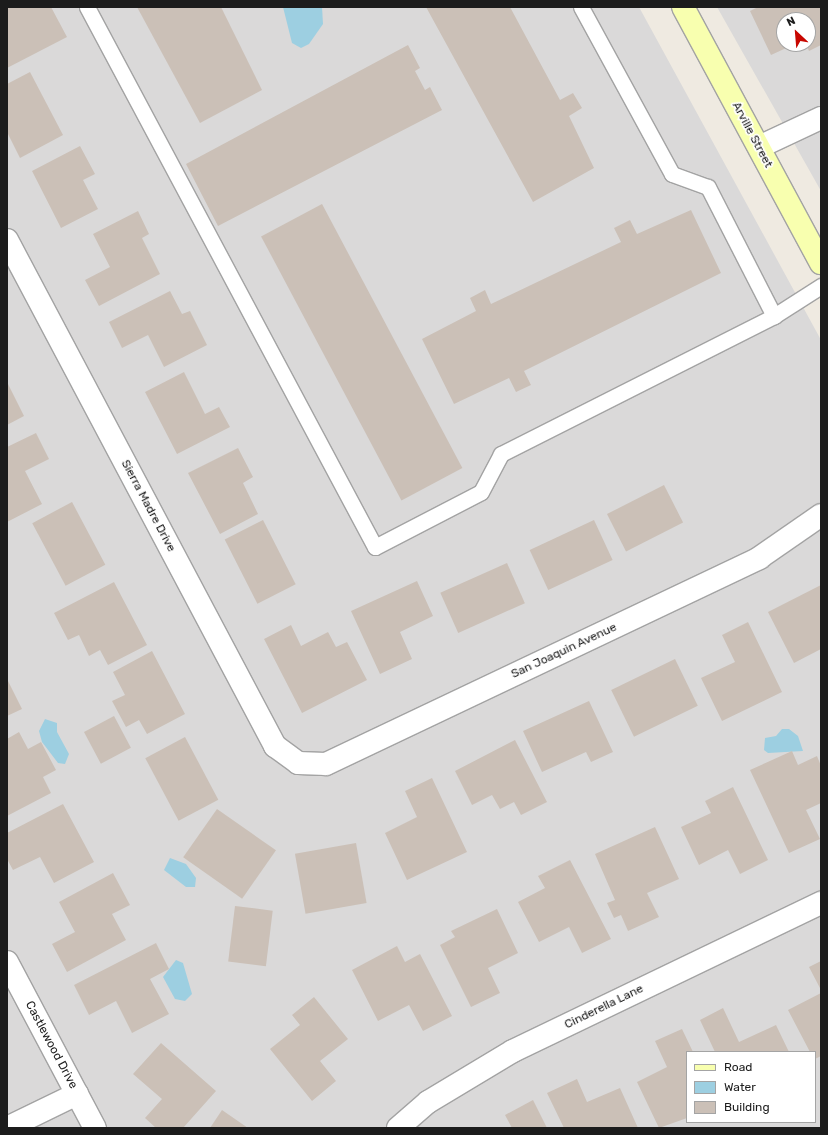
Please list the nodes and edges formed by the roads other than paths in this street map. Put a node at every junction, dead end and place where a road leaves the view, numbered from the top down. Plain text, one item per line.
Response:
1 (87, 7) edge
2 (581, 7) edge
3 (683, 7) edge
4 (821, 118) edge
5 (759, 147) junction
6 (7, 240) edge
7 (821, 263) edge
8 (821, 286) edge
9 (774, 316) junction
10 (821, 515) edge
11 (298, 763) joint
12 (821, 903) edge
13 (7, 962) edge
14 (77, 1094) junction
15 (7, 1128) edge
16 (95, 1128) edge
17 (398, 1128) edge

1 - 9 lane
2 - 9 lane
3 - 5 main road, Arville Street
4 - 5 street
5 - 7 main road, Arville Street
6 - 11 street, Sierra Madre Drive
8 - 9 lane
10 - 11 street, San Joaquin Avenue
12 - 17 street, Cinderella Lane
13 - 14 street, Castlewood Drive
14 - 15 street
14 - 16 street, Castlewood Drive

